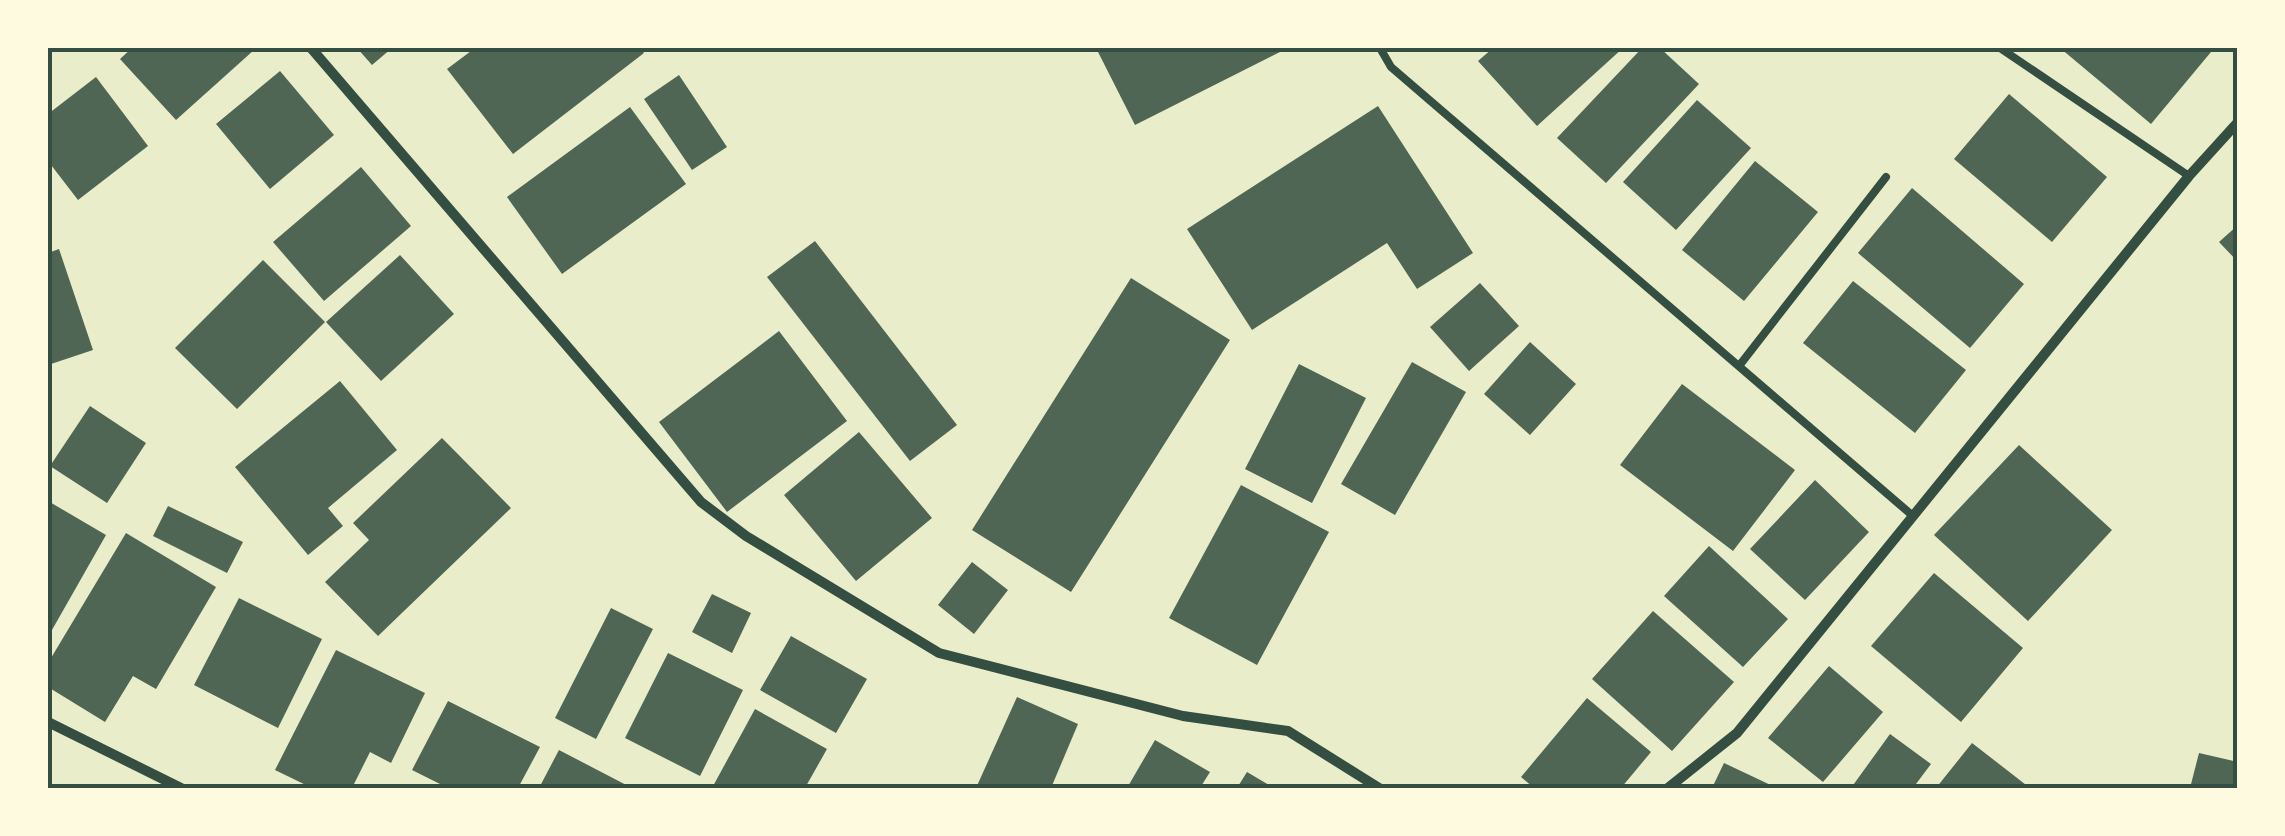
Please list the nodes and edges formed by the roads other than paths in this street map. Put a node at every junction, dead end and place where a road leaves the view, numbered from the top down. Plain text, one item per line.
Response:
1 (312, 48) edge
2 (1380, 48) edge
3 (2000, 48) edge
4 (2238, 122) edge
5 (2189, 176) junction
6 (1886, 177) dead end
7 (1739, 366) junction
8 (1913, 516) junction
9 (48, 722) edge
10 (181, 788) edge
11 (1378, 788) edge
12 (1668, 788) edge

1 - 11 street
2 - 7 lane
3 - 5 lane
4 - 5 street
5 - 8 street
6 - 7 lane
7 - 8 lane
8 - 12 street
9 - 10 street

